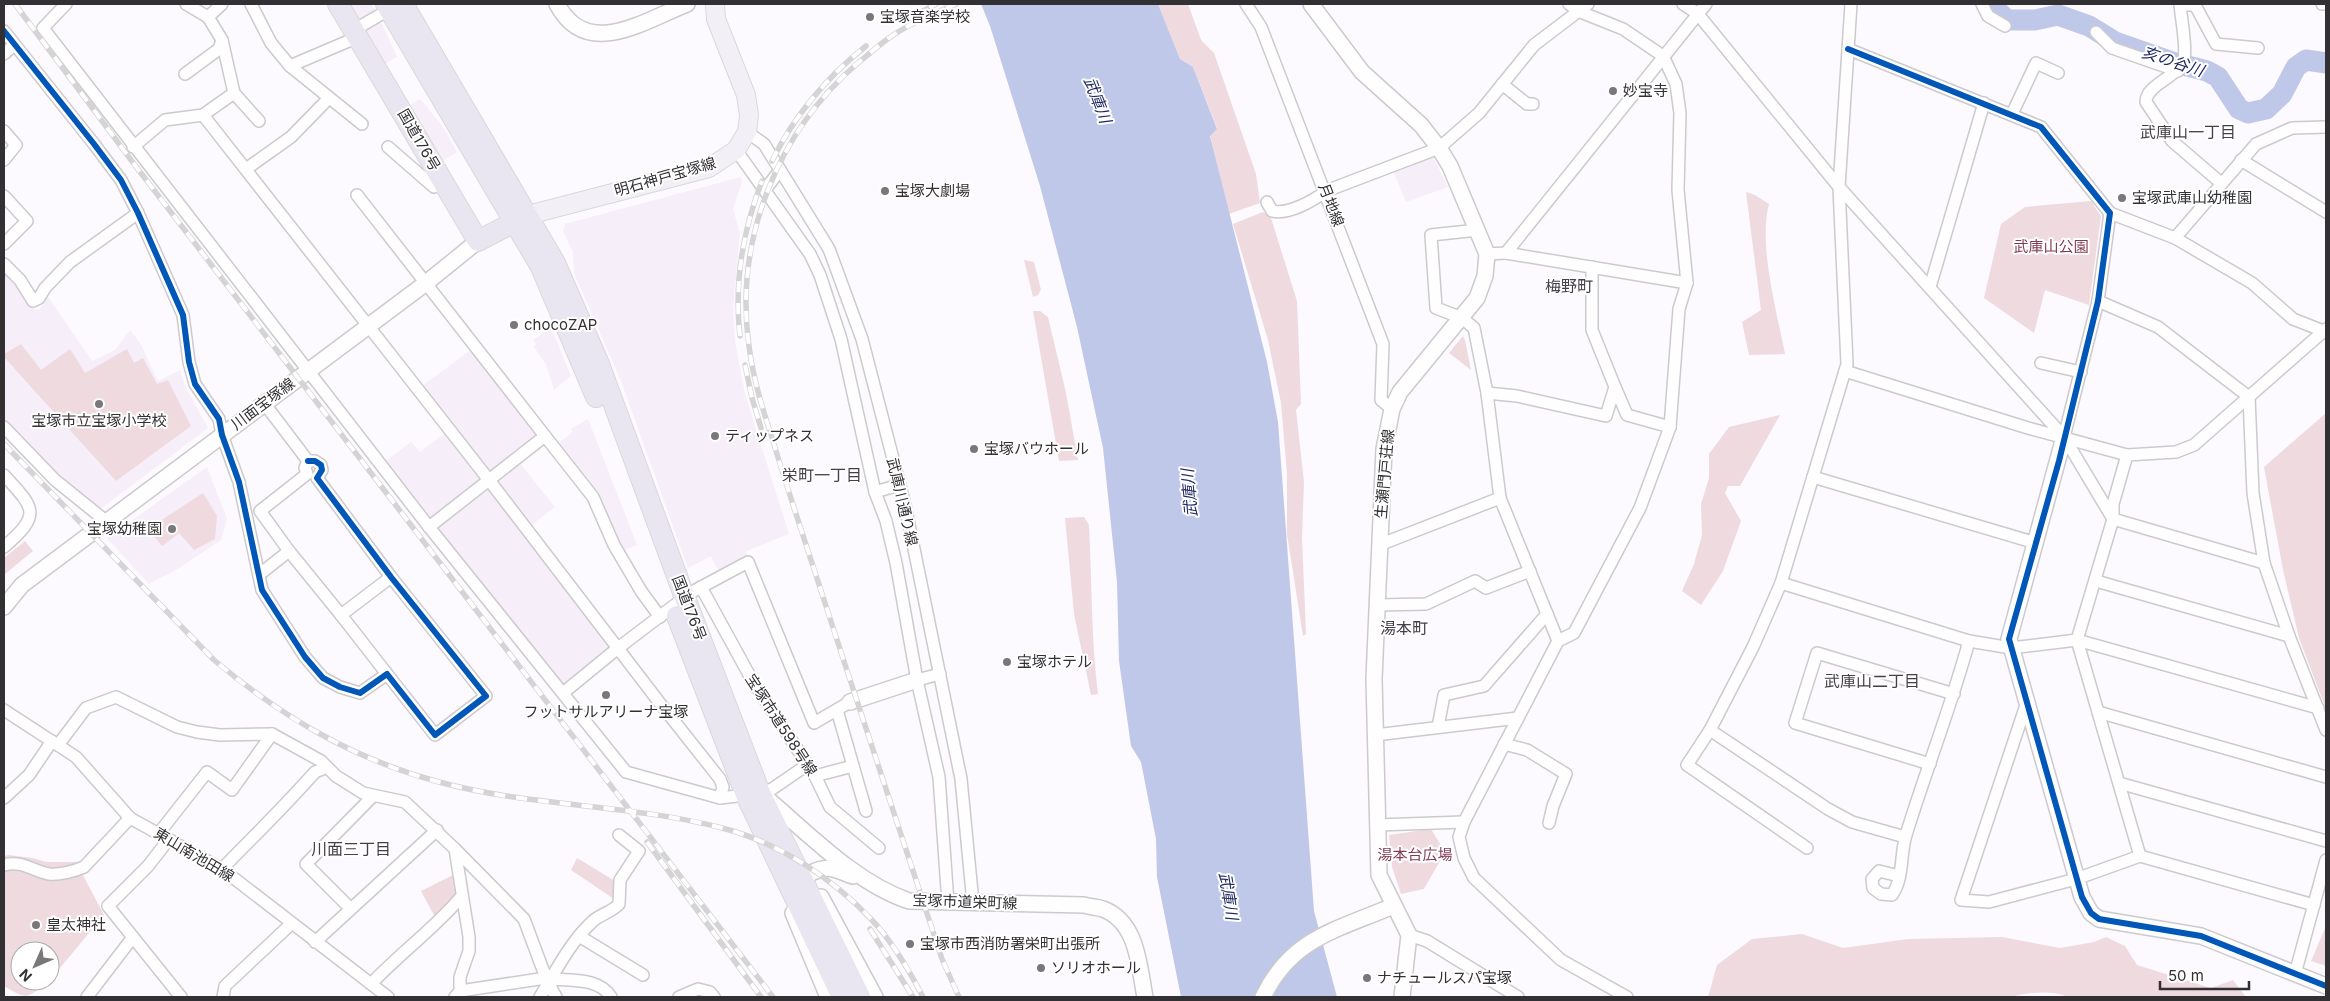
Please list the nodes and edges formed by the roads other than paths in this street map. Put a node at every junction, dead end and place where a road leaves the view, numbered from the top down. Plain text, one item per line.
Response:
1 (66, 4) edge
2 (186, 4) edge
3 (222, 4) edge
4 (251, 4) edge
5 (338, 4) edge
6 (557, 4) edge
7 (687, 4) edge
8 (715, 4) edge
9 (1246, 4) edge
10 (1311, 4) edge
11 (1568, 4) edge
12 (1683, 4) edge
13 (1706, 4) edge
14 (1851, 4) edge
15 (1982, 4) edge
16 (2180, 4) edge
17 (2322, 4) edge
18 (2326, 4) edge
19 (393, 6) edge
20 (1583, 7) edge
21 (1697, 13) junction
22 (208, 17) junction
23 (2005, 26) dead end
24 (4, 31) edge
25 (2096, 32) dead end
26 (356, 34) junction
27 (222, 40) junction
28 (14, 45) junction
29 (2258, 48) dead end
30 (1848, 49) junction
31 (4, 54) edge
32 (1663, 56) junction
33 (290, 66) junction
34 (2178, 71) junction
35 (2058, 72) dead end
36 (185, 74) dead end
37 (1502, 84) junction
38 (234, 93) junction
39 (329, 98) junction
40 (1984, 103) junction
41 (1533, 104) dead end
42 (2012, 114) junction
43 (203, 115) junction
44 (259, 121) dead end
45 (362, 124) dead end
46 (2326, 127) edge
47 (4, 131) edge
48 (748, 132) junction
49 (291, 137) junction
50 (299, 146) dead end
51 (133, 147) junction
52 (388, 147) dead end
53 (1439, 148) junction
54 (736, 150) junction
55 (4, 160) edge
56 (2241, 160) junction
57 (246, 169) junction
58 (780, 170) junction
59 (443, 182) junction
60 (2221, 183) junction
61 (1839, 187) junction
62 (765, 190) junction
63 (1326, 191) junction
64 (357, 195) dead end
65 (4, 196) edge
66 (1267, 202) dead end
67 (2326, 212) edge
68 (138, 213) junction
69 (2110, 213) junction
70 (521, 219) junction
71 (1478, 230) junction
72 (2175, 238) junction
73 (478, 241) junction
74 (4, 244) edge
75 (1506, 252) junction
76 (1487, 254) junction
77 (4, 264) edge
78 (1592, 267) junction
79 (426, 283) junction
80 (1687, 283) junction
81 (1930, 288) junction
82 (2098, 301) junction
83 (1462, 318) junction
84 (368, 325) junction
85 (2325, 331) edge
86 (2041, 363) dead end
87 (1845, 370) junction
88 (308, 371) junction
89 (2081, 372) junction
90 (1615, 387) junction
91 (1487, 393) junction
92 (2249, 397) junction
93 (264, 404) junction
94 (1392, 410) junction
95 (4, 427) edge
96 (1670, 427) junction
97 (222, 435) junction
98 (545, 436) junction
99 (2064, 438) junction
100 (2127, 455) junction
101 (4, 474) edge
102 (312, 476) junction
103 (1813, 477) junction
104 (489, 480) junction
105 (899, 485) junction
106 (875, 492) junction
107 (1500, 498) junction
108 (2113, 519) junction
109 (107, 522) junction
110 (429, 527) junction
111 (2036, 543) junction
112 (1379, 546) junction
113 (4, 547) edge
114 (289, 551) junction
115 (2264, 563) junction
116 (1530, 571) junction
117 (260, 574) junction
118 (391, 577) junction
119 (2096, 581) junction
120 (1781, 583) junction
121 (6, 598) edge
122 (680, 602) junction
123 (1377, 604) junction
124 (1547, 614) junction
125 (341, 615) junction
126 (2289, 636) junction
127 (2077, 640) junction
128 (1558, 641) junction
129 (1969, 641) junction
130 (618, 648) junction
131 (2011, 648) junction
132 (387, 674) junction
133 (940, 674) junction
134 (917, 680) junction
135 (563, 693) junction
136 (1954, 694) junction
137 (2026, 705) junction
138 (843, 706) junction
139 (2318, 708) junction
140 (4, 710) edge
141 (2098, 712) junction
142 (1518, 718) junction
143 (1438, 726) junction
144 (1710, 730) junction
145 (2326, 730) edge
146 (272, 734) junction
147 (1375, 735) junction
148 (55, 743) junction
149 (1504, 744) junction
150 (1930, 764) junction
151 (807, 765) junction
152 (853, 766) junction
153 (325, 768) junction
154 (815, 776) junction
155 (2326, 777) edge
156 (2119, 783) junction
157 (753, 794) junction
158 (373, 796) junction
159 (4, 798) edge
160 (720, 798) junction
161 (866, 811) dead end
162 (130, 818) junction
163 (774, 821) junction
164 (1464, 822) junction
165 (1549, 823) dead end
166 (1377, 825) junction
167 (437, 830) junction
168 (619, 835) dead end
169 (164, 836) junction
170 (1905, 838) junction
171 (2326, 841) edge
172 (879, 848) dead end
173 (1808, 848) dead end
174 (455, 849) junction
175 (2140, 856) junction
176 (2326, 860) edge
177 (4, 865) edge
178 (778, 866) junction
179 (222, 869) junction
180 (809, 874) junction
181 (1899, 876) dead end
182 (2076, 879) junction
183 (864, 880) junction
184 (462, 896) junction
185 (948, 903) junction
186 (972, 904) junction
187 (2314, 905) junction
188 (1393, 906) junction
189 (350, 908) junction
190 (291, 924) junction
191 (1409, 935) junction
192 (579, 936) junction
193 (132, 937) junction
194 (316, 942) junction
195 (2295, 974) junction
196 (643, 975) dead end
197 (549, 978) junction
198 (370, 984) junction
199 (485, 986) junction
200 (2326, 986) edge
201 (458, 994) edge
202 (87, 997) edge
203 (181, 997) edge
204 (223, 997) edge
205 (388, 997) edge
206 (491, 997) edge
207 (540, 997) edge
208 (556, 997) edge
209 (611, 997) edge
210 (679, 997) edge
211 (714, 997) edge
212 (828, 997) edge
213 (842, 997) edge
214 (860, 997) edge
215 (874, 997) edge
216 (1145, 997) edge
217 (1263, 997) edge
218 (1402, 997) edge
219 (1518, 997) edge
220 (1627, 997) edge

1 - 51 street
2 - 22 street
3 - 22 street
4 - 33 street
5 - 26 highway, 国道176号
6 - 7 street
8 - 48 main road
9 - 63 street, 月地線
10 - 53 street, 生瀬門戸荘線
11 - 20 street
12 - 21 street
13 - 21 street
14 - 30 street
15 - 23 street
16 - 29 street
16 - 34 street
17 - 18 street
19 - 26 street
19 - 70 highway, 国道176号
20 - 32 street
20 - 37 street
21 - 32 street
21 - 61 street
22 - 27 street
24 - 28 street
25 - 34 street
26 - 33 street
26 - 59 highway, 国道176号
27 - 36 street
27 - 38 street
28 - 31 street
28 - 68 street
30 - 40 street
30 - 61 street
32 - 75 street
32 - 80 street
33 - 39 street
34 - 60 street
35 - 42 street
37 - 41 street
37 - 53 street
38 - 43 street
38 - 44 street
39 - 45 street
39 - 49 street
40 - 42 street
40 - 81 street
42 - 69 street
43 - 51 street
43 - 57 street
46 - 56 street
47 - 55 street
48 - 54 main road, 明石神戸宝塚線
48 - 58 street, 武庫川通り線
49 - 50 street
49 - 57 street
51 - 88 street
52 - 59 street
53 - 63 street
53 - 71 street, 生瀬門戸荘線
54 - 62 street, 武庫川通り線
54 - 70 main road, 明石神戸宝塚線
56 - 60 street
56 - 67 street
57 - 84 street
58 - 62 street
58 - 105 street, 武庫川通り線
59 - 73 highway, 国道176号
60 - 72 street
61 - 81 street
61 - 87 street
62 - 106 street, 武庫川通り線
63 - 66 street
63 - 94 street, 月地線
64 - 79 street, 宝塚市道598号線
65 - 74 street
68 - 77 street
68 - 97 street
69 - 72 street
69 - 82 street
70 - 73 highway
70 - 122 highway, 国道176号
71 - 76 street, 生瀬門戸荘線
71 - 83 street
72 - 85 street
73 - 79 street, 川面宝塚線
75 - 76 street
75 - 78 street
76 - 83 street, 生瀬門戸荘線
78 - 80 street
78 - 90 street
79 - 84 street, 川面宝塚線
79 - 98 street, 宝塚市道598号線
80 - 96 street
81 - 99 street
82 - 89 street
82 - 92 street
83 - 91 street
83 - 94 street, 生瀬門戸荘線
84 - 88 street, 川面宝塚線
84 - 104 street
85 - 92 street
86 - 89 street
87 - 99 street
87 - 103 street
88 - 93 street, 川面宝塚線
88 - 110 street
89 - 99 street
90 - 91 street
90 - 96 street
91 - 107 street
92 - 100 street
92 - 115 street
93 - 97 street, 川面宝塚線
93 - 102 street
94 - 112 street, 生瀬門戸荘線
95 - 109 street
96 - 128 street
97 - 109 street, 川面宝塚線
97 - 117 street
98 - 104 street
98 - 122 street, 宝塚市道598号線
99 - 100 street
99 - 108 street
99 - 111 street
100 - 108 street
101 - 113 street
102 - 114 street
102 - 118 street
103 - 111 street
103 - 120 street
104 - 110 street
104 - 130 street
105 - 106 street
105 - 133 street, 武庫川通り線
106 - 134 street, 武庫川通り線
107 - 112 street
107 - 116 street
108 - 115 street
108 - 119 street
109 - 121 street, 川面宝塚線
110 - 135 street
111 - 131 street
112 - 123 street, 生瀬門戸荘線
114 - 117 street
114 - 125 street
115 - 126 street
116 - 123 street
116 - 124 street
117 - 132 street
118 - 125 street
118 - 132 street
119 - 126 street
119 - 127 street
120 - 129 street
120 - 144 street
122 - 130 street
122 - 138 street
122 - 151 street, 宝塚市道598号線
122 - 157 highway, 国道176号
123 - 147 street, 生瀬門戸荘線
124 - 128 street
124 - 143 street
125 - 132 street
126 - 139 street
127 - 131 street
127 - 139 street
127 - 141 street
128 - 142 street
129 - 131 street
129 - 136 street
130 - 135 street
130 - 160 street
131 - 137 street
133 - 134 street
133 - 186 street, 武庫川通り線
134 - 138 street
134 - 185 street, 武庫川通り線
135 - 160 street
136 - 150 street
136 - 150 street
137 - 182 street
137 - 182 street
138 - 152 street
139 - 145 street
140 - 148 street, 東山南池田線
141 - 155 street
141 - 156 street
142 - 143 street
142 - 149 street
143 - 147 street
144 - 170 street
144 - 173 street
146 - 148 street
146 - 153 street
146 - 169 street
147 - 166 street, 生瀬門戸荘線
148 - 159 street
148 - 162 street, 東山南池田線
149 - 164 street
149 - 165 street
150 - 170 street
151 - 154 street, 宝塚市道598号線
151 - 157 street
152 - 154 street
152 - 161 street
153 - 158 street
153 - 179 street
154 - 172 street, 宝塚市道598号線
156 - 171 street
156 - 175 street
157 - 160 street
157 - 163 highway, 国道176号
157 - 178 highway, 国道176号
157 - 183 street, 宝塚市道栄町線
158 - 167 street
158 - 189 street
162 - 169 street, 東山南池田線
162 - 177 street
163 - 180 street
163 - 214 highway, 国道176号
164 - 166 street
164 - 220 street
166 - 188 street, 生瀬門戸荘線
167 - 174 street
167 - 189 street
168 - 192 street
169 - 179 street, 東山南池田線
169 - 193 street
170 - 181 street
174 - 184 street
174 - 197 street
175 - 182 street
175 - 187 street
176 - 187 street
178 - 212 street
178 - 213 highway, 国道176号
179 - 190 street, 東山南池田線
180 - 183 street
180 - 215 street
182 - 195 street
183 - 185 street, 宝塚市道栄町線
184 - 198 street
184 - 201 street
185 - 186 street, 宝塚市道栄町線
186 - 216 street, 宝塚市道栄町線
187 - 195 street
188 - 191 street, 生瀬門戸荘線
188 - 217 street
189 - 194 street
190 - 194 street, 東山南池田線
190 - 204 street
191 - 218 street
191 - 219 street
192 - 196 street
192 - 197 street
193 - 202 street
193 - 203 street
194 - 198 street, 東山南池田線
195 - 200 street
197 - 199 street
197 - 207 street
197 - 208 street
197 - 209 street
198 - 205 street, 東山南池田線
199 - 201 street
199 - 206 street
210 - 211 street

